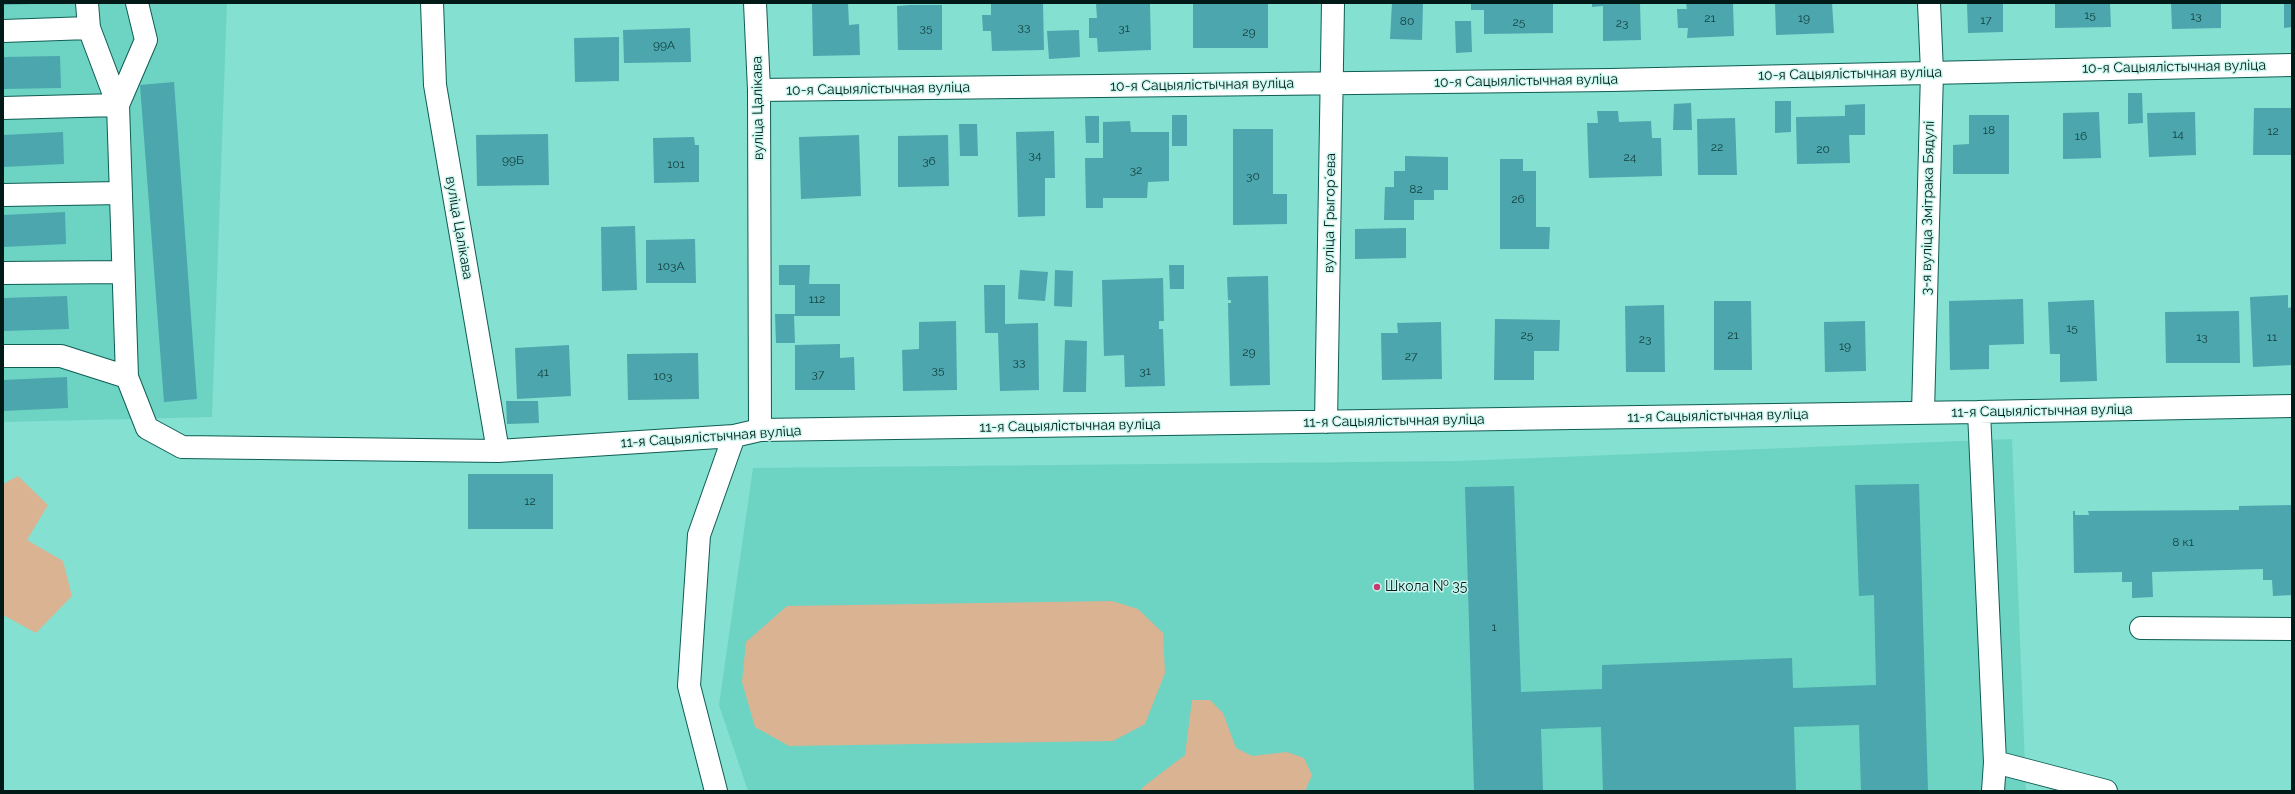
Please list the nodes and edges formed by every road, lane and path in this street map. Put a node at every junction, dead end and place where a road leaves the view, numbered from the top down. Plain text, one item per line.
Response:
1 (87, 3) edge
2 (137, 3) edge
3 (432, 3) edge
4 (755, 3) edge
5 (1333, 3) edge
6 (1928, 3) edge
7 (90, 28) junction
8 (3, 30) edge
9 (2292, 65) edge
10 (1932, 72) junction
11 (1332, 83) junction
12 (760, 90) junction
13 (118, 105) junction
14 (3, 108) edge
15 (121, 193) junction
16 (3, 195) edge
17 (123, 272) junction
18 (3, 273) edge
19 (3, 356) edge
20 (127, 377) junction
21 (2292, 406) edge
22 (1923, 412) junction
23 (1979, 412) junction
24 (1326, 422) junction
25 (760, 430) junction
26 (734, 436) junction
27 (498, 451) junction
28 (2141, 628) dead end
29 (2292, 629) edge
30 (1995, 762) junction
31 (2104, 790) edge
32 (716, 791) edge
33 (1993, 791) edge

1 - 7 street
2 - 13 street
3 - 27 street, вуліца Цалікава
4 - 12 street, вуліца Цалікава
5 - 11 street, вуліца Грыгорʼева
6 - 10 street, 3-я вуліца Змітрака Бядулі
7 - 8 street
7 - 13 street
9 - 10 street, 10-я Сацыялістычная вуліца
10 - 11 street, 10-я Сацыялістычная вуліца
10 - 22 street, 3-я вуліца Змітрака Бядулі
11 - 12 street, 10-я Сацыялістычная вуліца
11 - 24 street, вуліца Грыгорʼева
12 - 25 street, вуліца Цалікава
13 - 14 street
13 - 15 street, 11-я Сацыялістычная вуліца
15 - 16 street
15 - 17 street, 11-я Сацыялістычная вуліца
17 - 18 street
17 - 20 street, 11-я Сацыялістычная вуліца
19 - 20 street
20 - 27 street, 11-я Сацыялістычная вуліца
21 - 23 street, 11-я Сацыялістычная вуліца
22 - 23 street, 11-я Сацыялістычная вуліца
22 - 24 street, 11-я Сацыялістычная вуліца
23 - 30 street
24 - 25 street, 11-я Сацыялістычная вуліца
25 - 26 street, 11-я Сацыялістычная вуліца
26 - 27 street, 11-я Сацыялістычная вуліца
26 - 32 street
28 - 29 street
30 - 31 street
30 - 33 street

